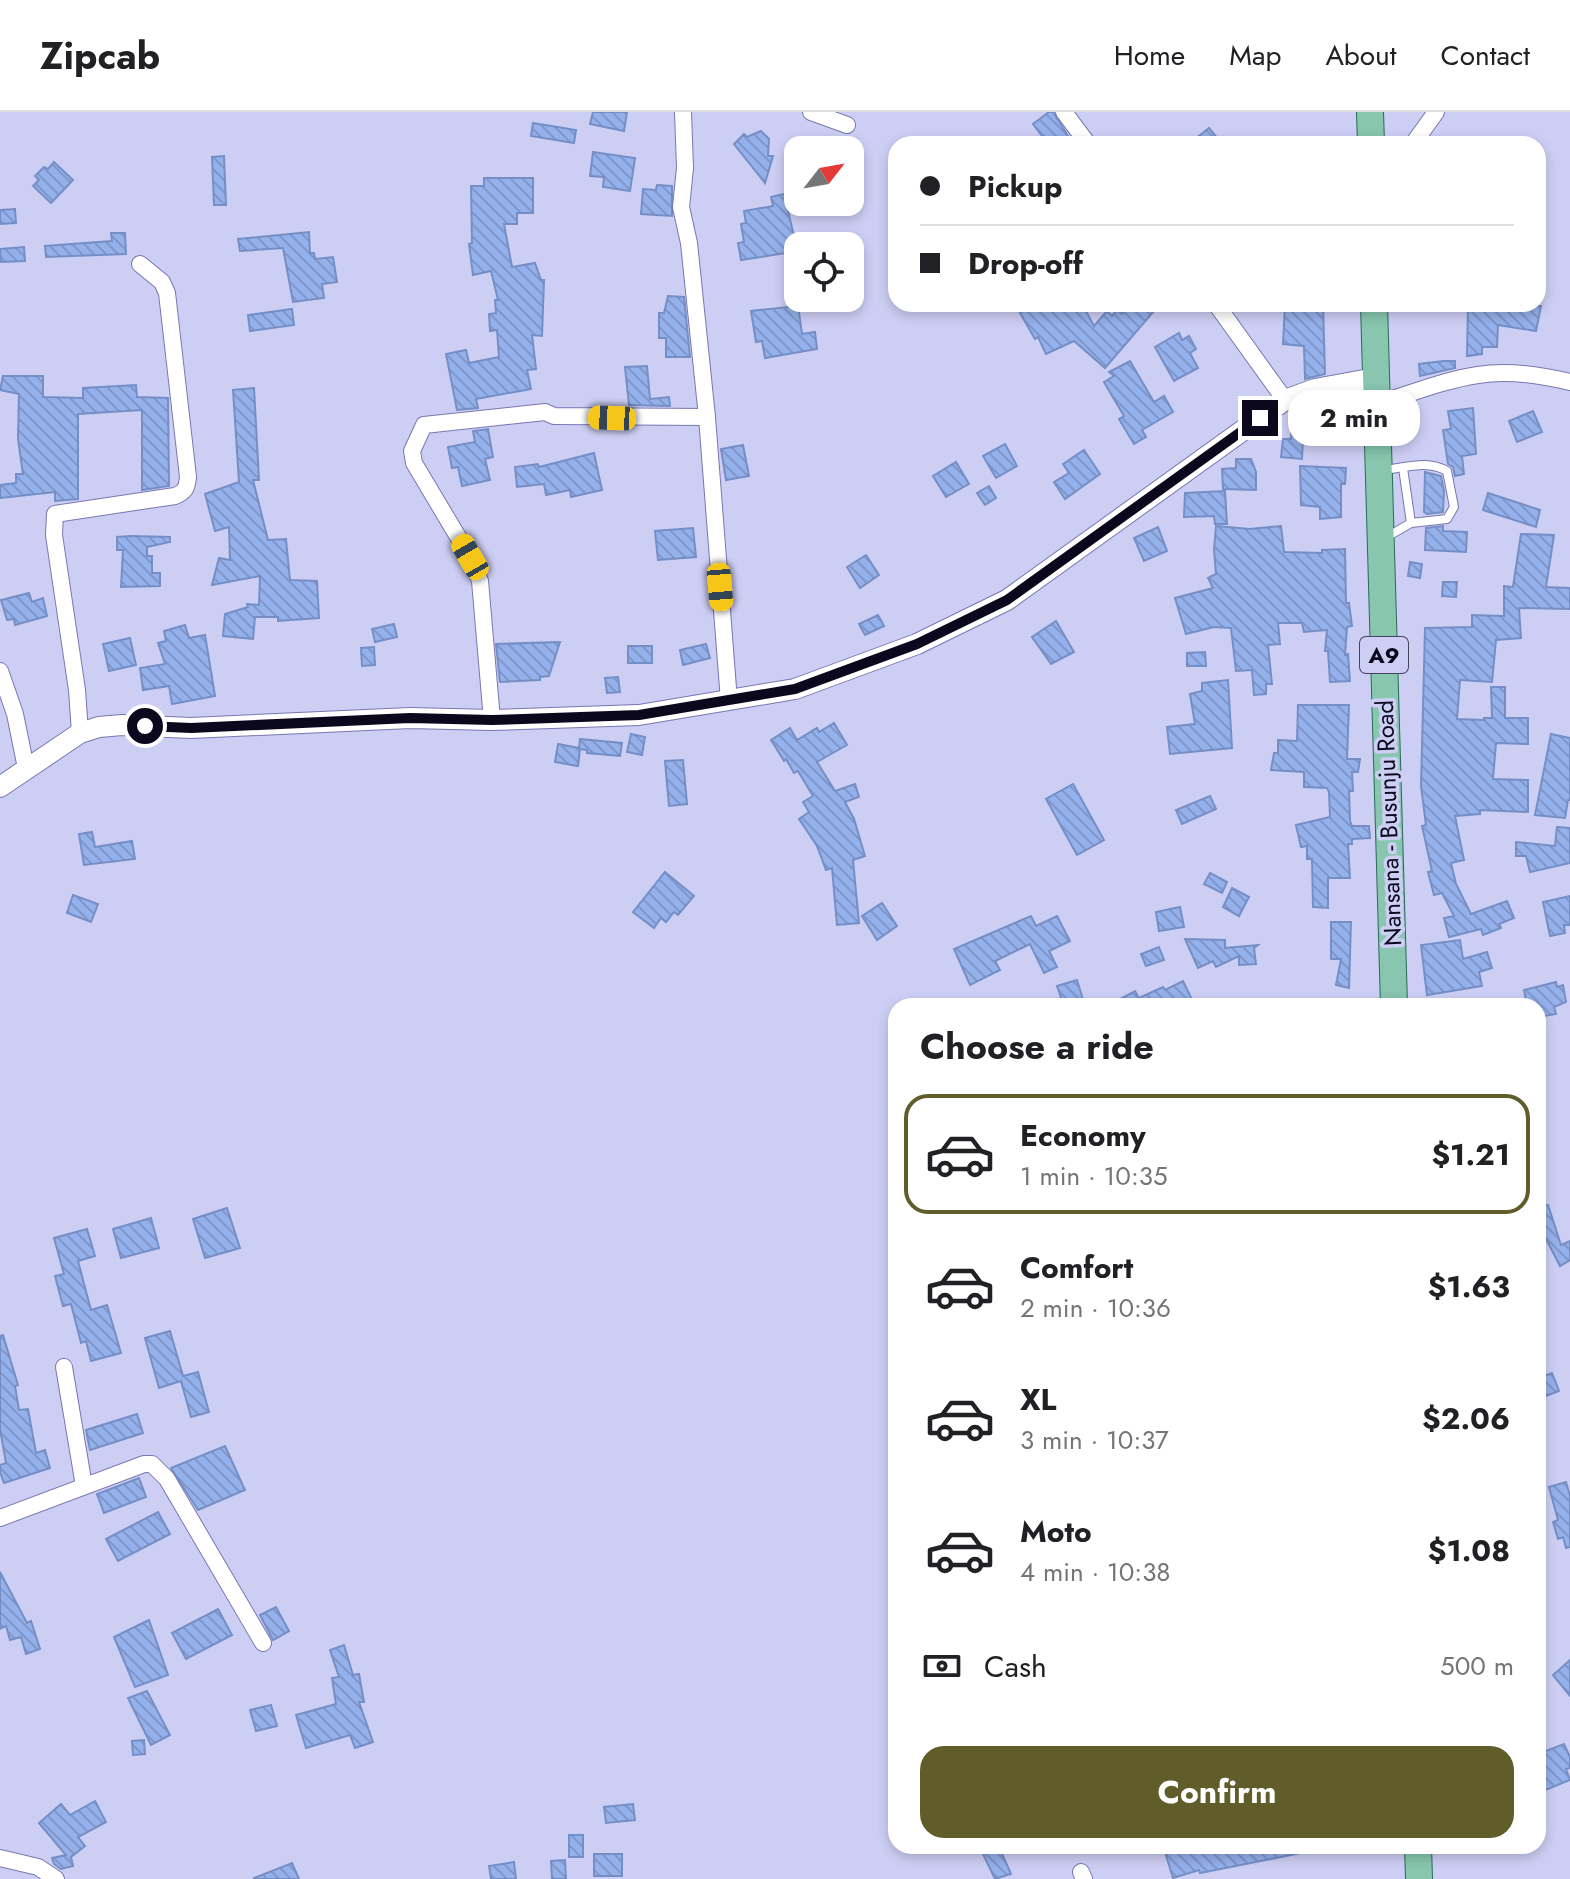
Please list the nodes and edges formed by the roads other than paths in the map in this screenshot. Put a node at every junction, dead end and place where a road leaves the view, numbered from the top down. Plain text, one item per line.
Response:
1 (683, 112) edge
2 (811, 112) edge
3 (1064, 112) edge
4 (1370, 112) edge
5 (1436, 112) edge
6 (847, 125) dead end
7 (1082, 136) edge
8 (1371, 136) edge
9 (1419, 136) edge
10 (140, 264) dead end
11 (1222, 312) edge
12 (1374, 312) edge
13 (1570, 382) edge
14 (1376, 391) junction
15 (1285, 400) junction
16 (707, 417) junction
17 (1391, 469) junction
18 (1411, 523) junction
19 (1381, 544) junction
20 (0, 671) edge
21 (729, 701) junction
22 (492, 720) junction
23 (80, 733) junction
24 (26, 768) junction
25 (0, 787) edge
26 (1394, 998) edge
27 (64, 1367) dead end
28 (84, 1486) junction
29 (0, 1518) edge
30 (263, 1643) dead end
31 (1418, 1854) edge
32 (0, 1858) edge
33 (56, 1879) edge
34 (1419, 1879) edge

1 - 16 street
2 - 6 street
3 - 7 street
4 - 8 main road
5 - 9 street
10 - 23 street
11 - 15 street
12 - 14 main road, Nansana - Busunju Road / A9
13 - 14 street
14 - 15 street
14 - 17 main road, Nansana - Busunju Road / A9
15 - 21 street
16 - 21 street
16 - 22 street
17 - 18 lane
17 - 18 lane
17 - 19 main road, Nansana - Busunju Road / A9
18 - 19 lane
19 - 26 main road, Nansana - Busunju Road / A9
20 - 24 street
21 - 22 street
22 - 23 street
23 - 24 street
24 - 25 street
27 - 28 street
28 - 29 street
28 - 30 street
31 - 34 main road
32 - 33 street

